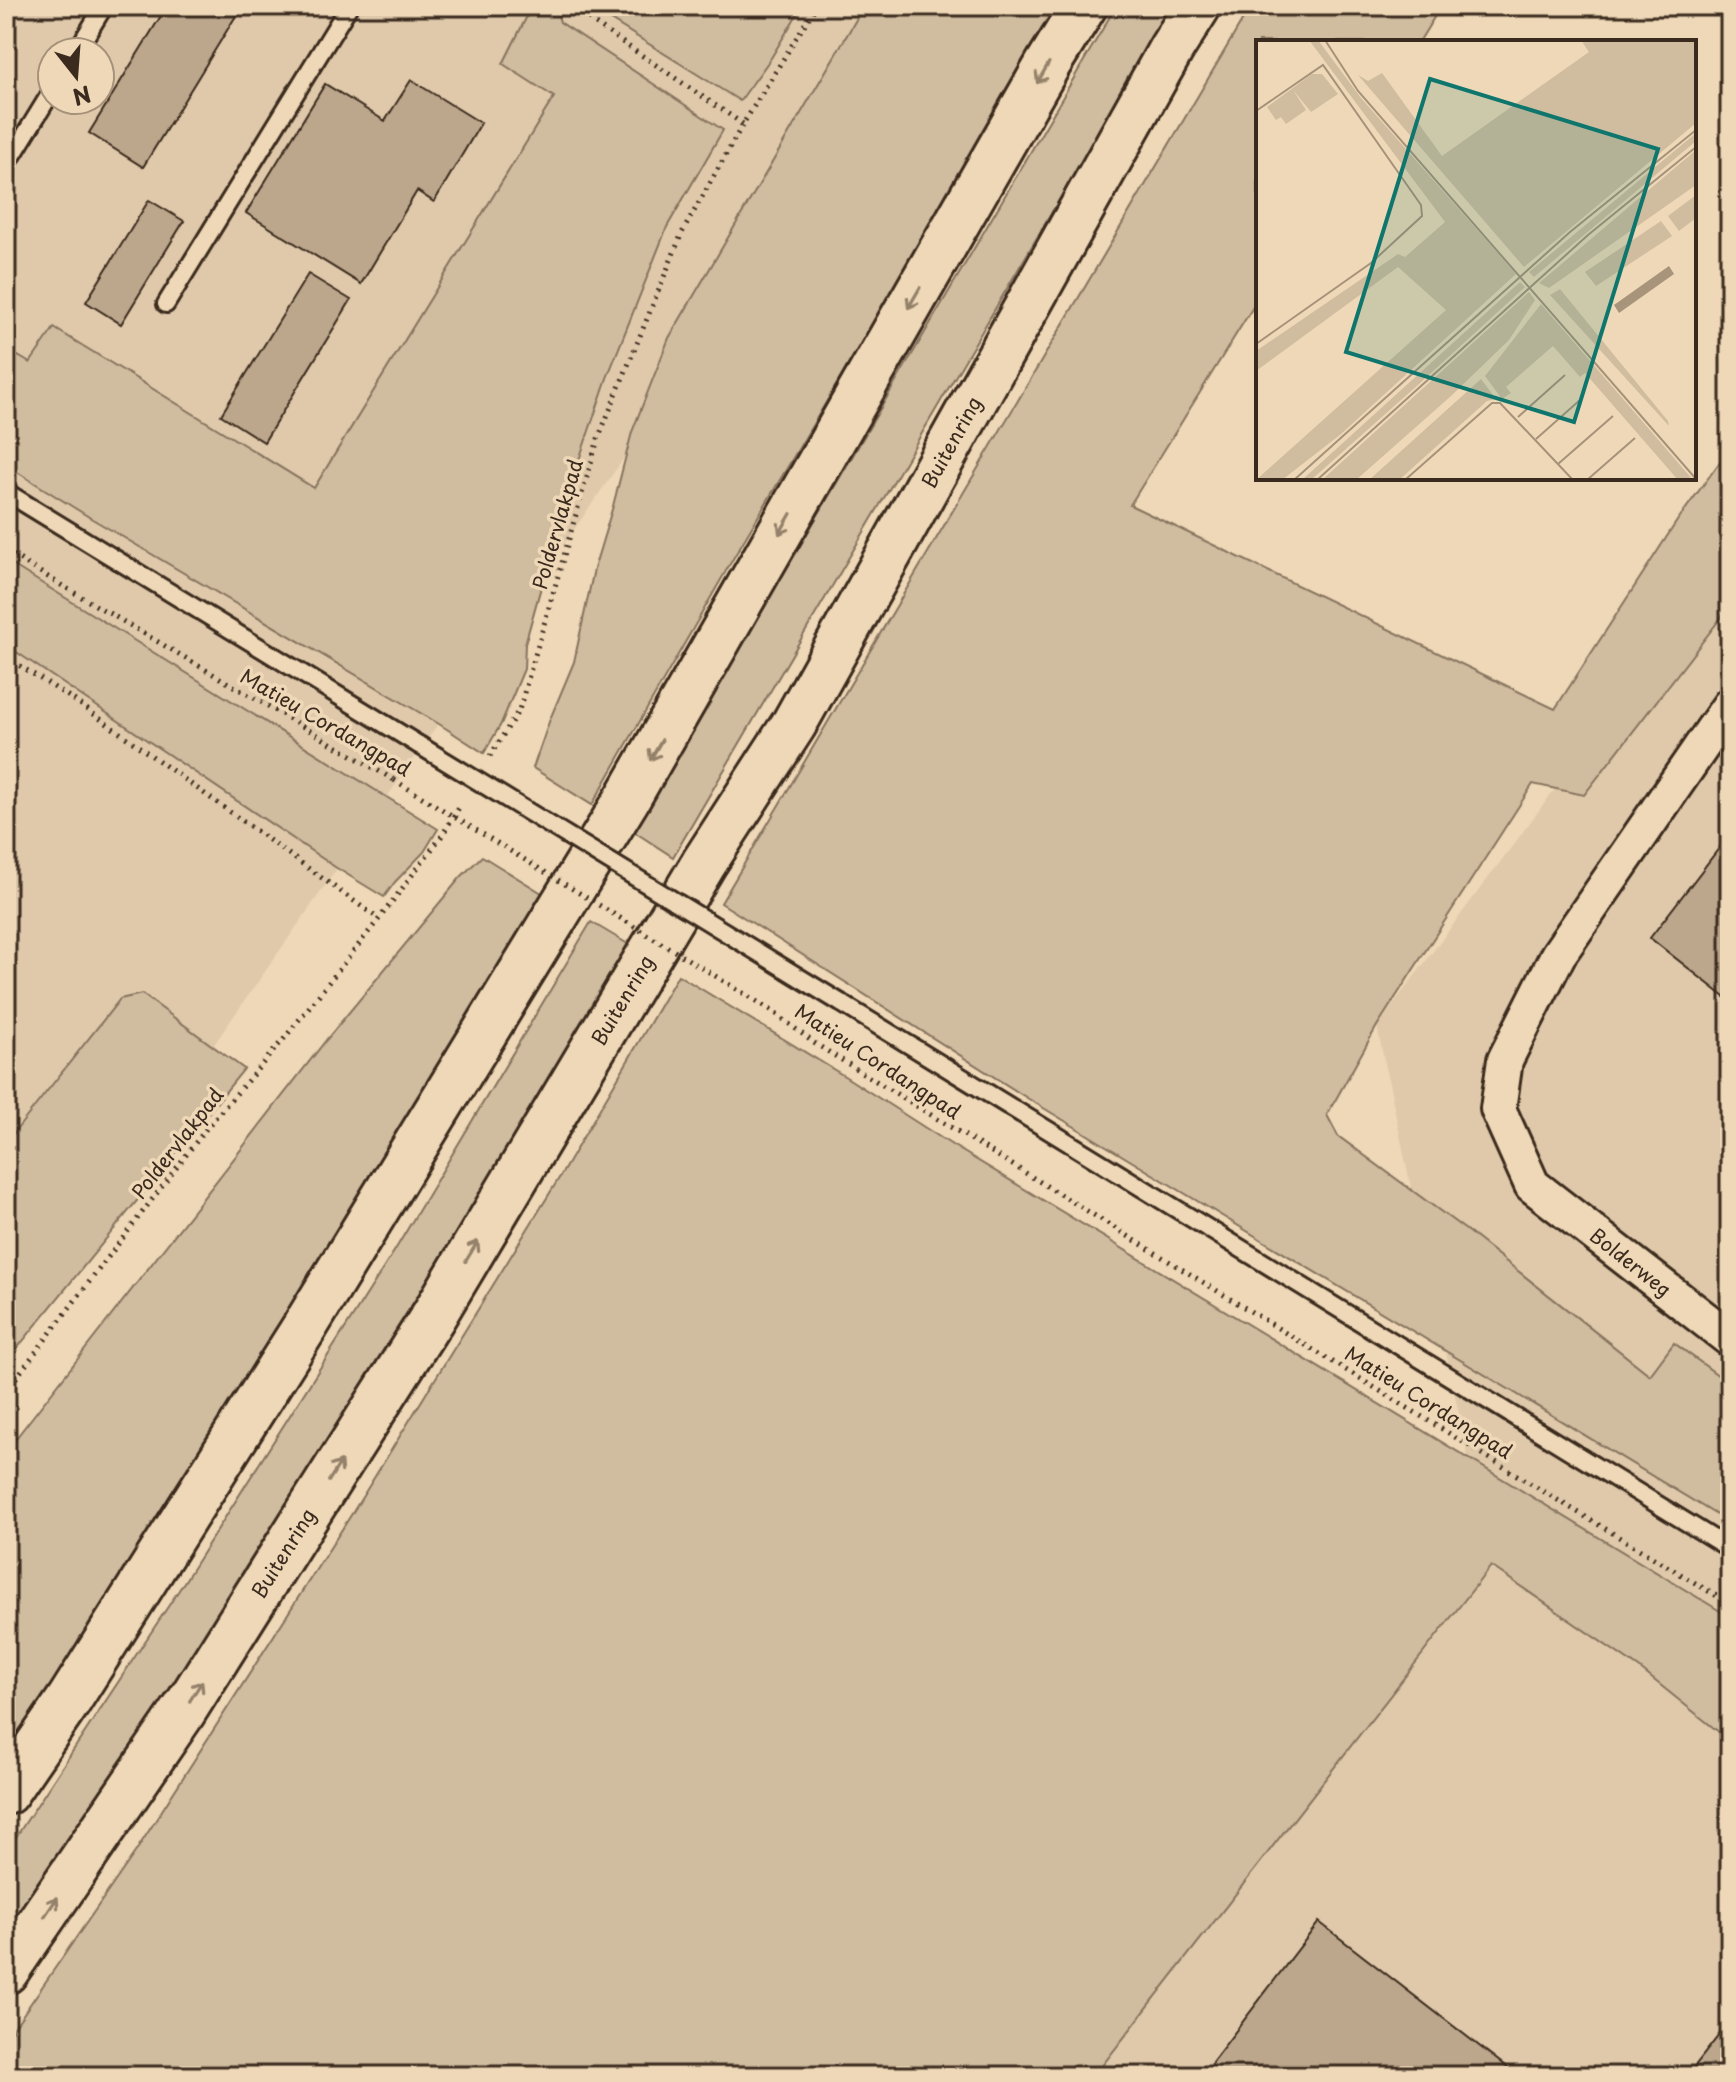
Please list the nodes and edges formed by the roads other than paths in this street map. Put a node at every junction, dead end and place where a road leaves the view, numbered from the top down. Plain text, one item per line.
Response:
1 (104, 6) edge
2 (349, 6) edge
3 (1084, 6) edge
4 (1198, 6) edge
5 (86, 36) edge
6 (37, 116) edge
7 (6, 166) edge
8 (166, 304) dead end
9 (6, 492) edge
10 (1730, 705) edge
11 (1730, 1339) edge
12 (1730, 1549) edge
13 (6, 1792) edge
14 (6, 1971) edge

1 - 5 lane
2 - 8 lane
3 -> 13 highway
14 -> 4 highway, Buitenring
6 - 7 lane
9 - 12 lane, bridge
10 - 11 street, Bolderweg

